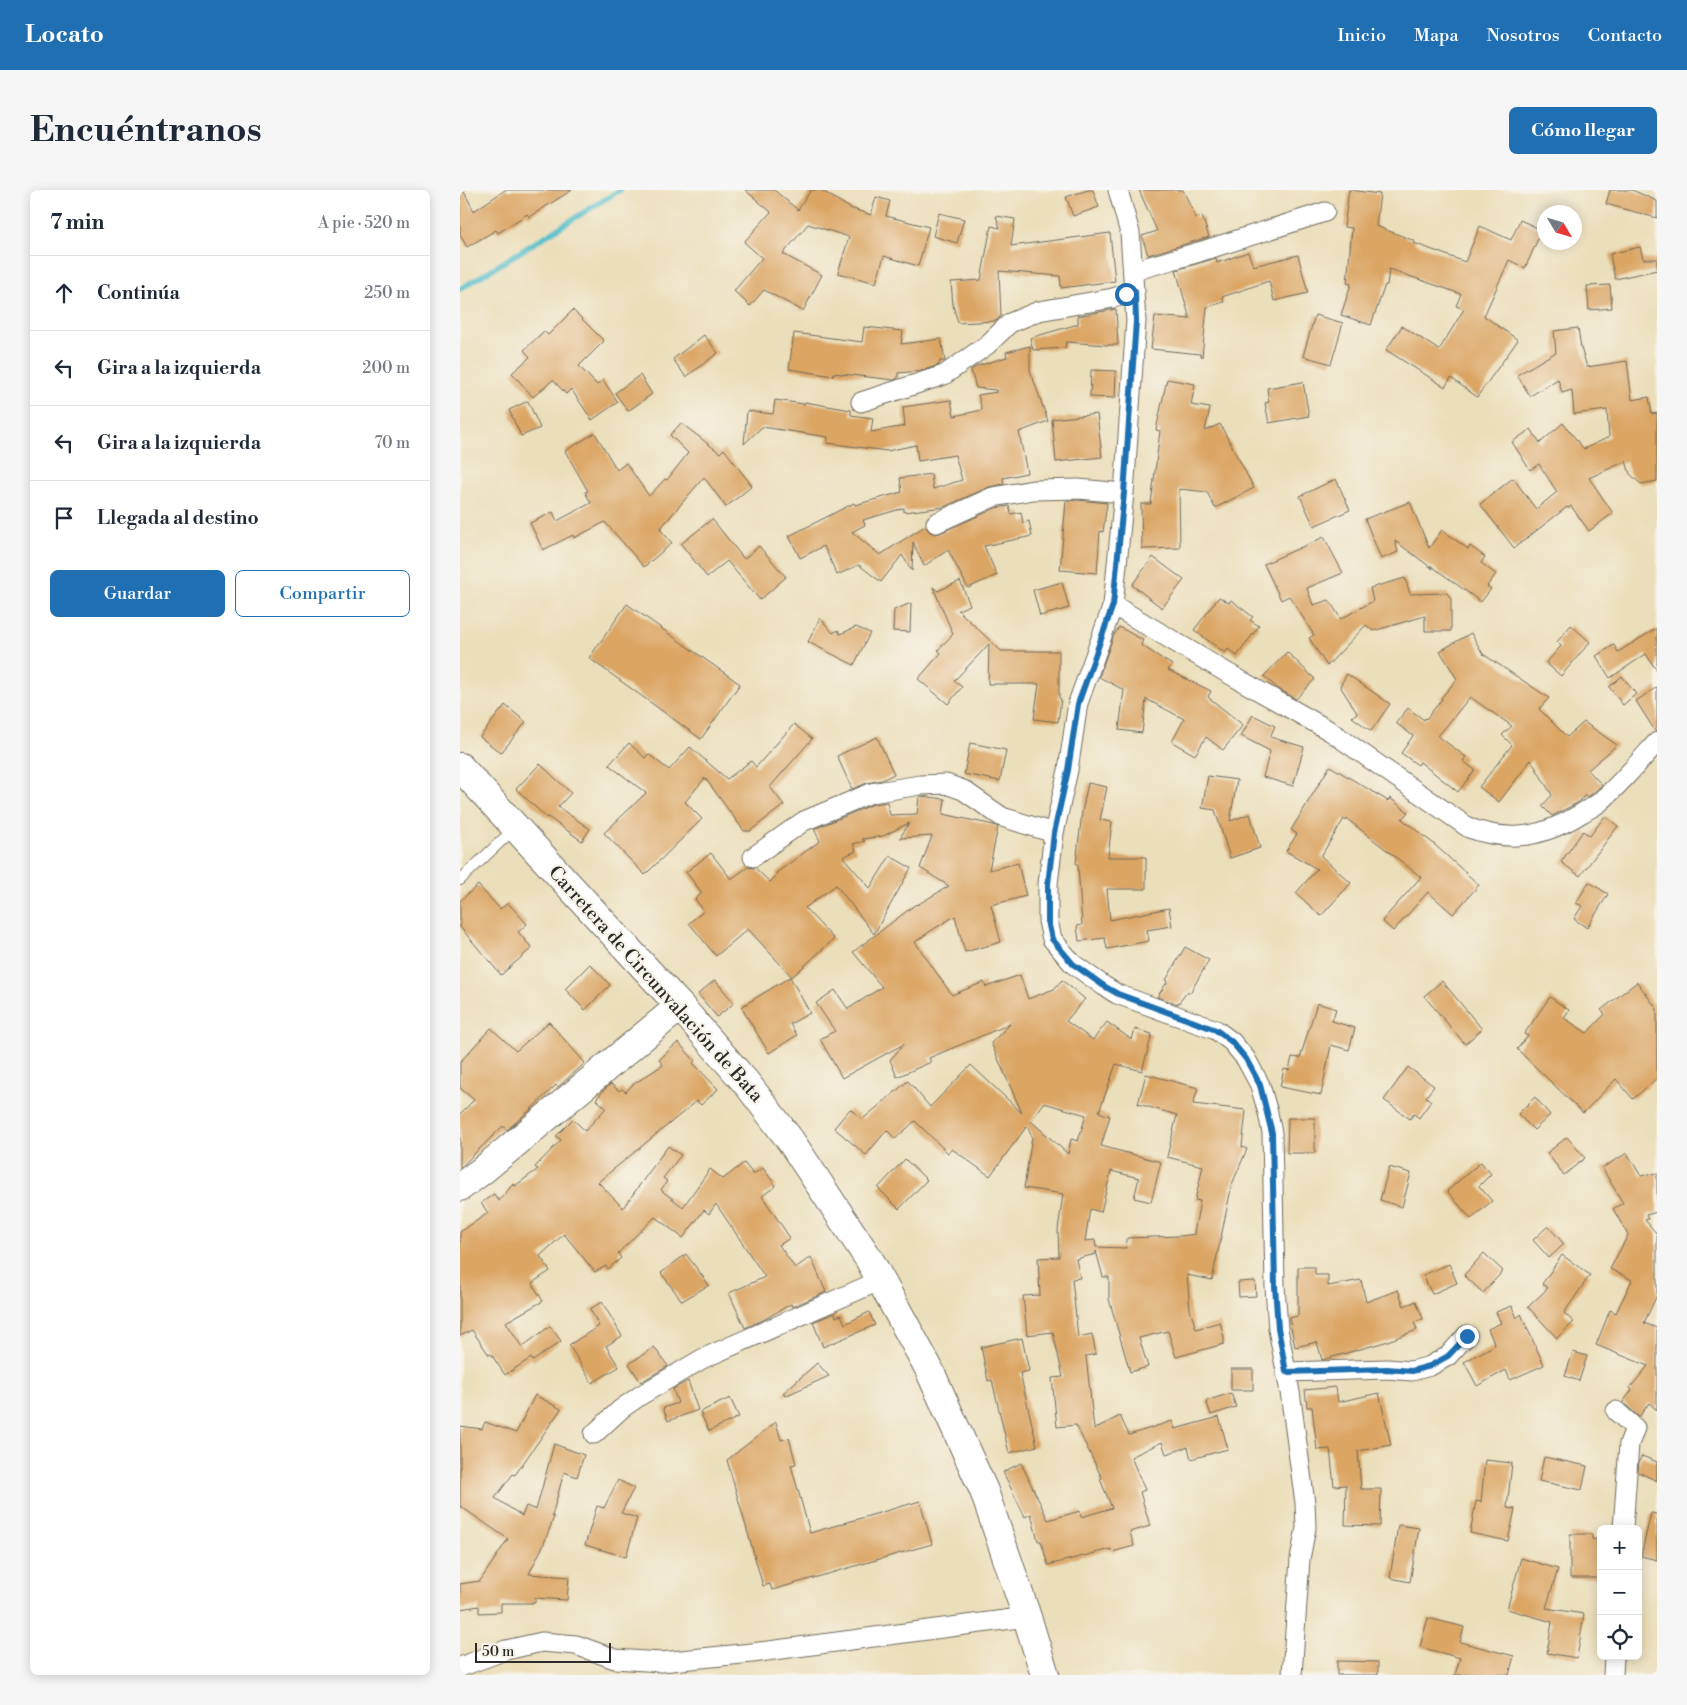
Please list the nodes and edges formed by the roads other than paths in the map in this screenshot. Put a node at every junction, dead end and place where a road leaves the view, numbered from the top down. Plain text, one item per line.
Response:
1 (1118, 190) edge
2 (1324, 212) dead end
3 (1133, 271) junction
4 (1135, 291) junction
5 (862, 402) dead end
6 (1124, 493) junction
7 (936, 523) dead end
8 (1113, 605) junction
9 (1657, 742) edge
10 (460, 768) edge
11 (516, 827) junction
12 (1054, 833) junction
13 (753, 857) dead end
14 (460, 880) edge
15 (680, 1006) junction
16 (460, 1187) edge
17 (880, 1280) junction
18 (1467, 1336) dead end
19 (1286, 1372) junction
20 (1616, 1411) dead end
21 (594, 1434) dead end
22 (1623, 1525) edge
23 (1027, 1616) junction
24 (1614, 1660) edge
25 (460, 1667) edge
26 (1044, 1675) edge
27 (1292, 1675) edge
28 (1613, 1675) edge

1 - 3 street
2 - 3 street
3 - 4 street
4 - 5 street
4 - 6 street
6 - 7 street
6 - 8 street
8 - 9 street
8 - 12 street
10 - 11 main road, Carretera de Circunvalación de Bata
11 - 14 lane
11 - 15 main road, Carretera de Circunvalación de Bata
12 - 13 street
12 - 19 street
15 - 16 main road
15 - 17 main road, Carretera de Circunvalación de Bata
17 - 21 street
17 - 23 main road, Carretera de Circunvalación de Bata
18 - 19 street
19 - 27 street
20 - 22 street
23 - 25 street
23 - 26 main road, Carretera de Circunvalación de Bata
24 - 28 street

